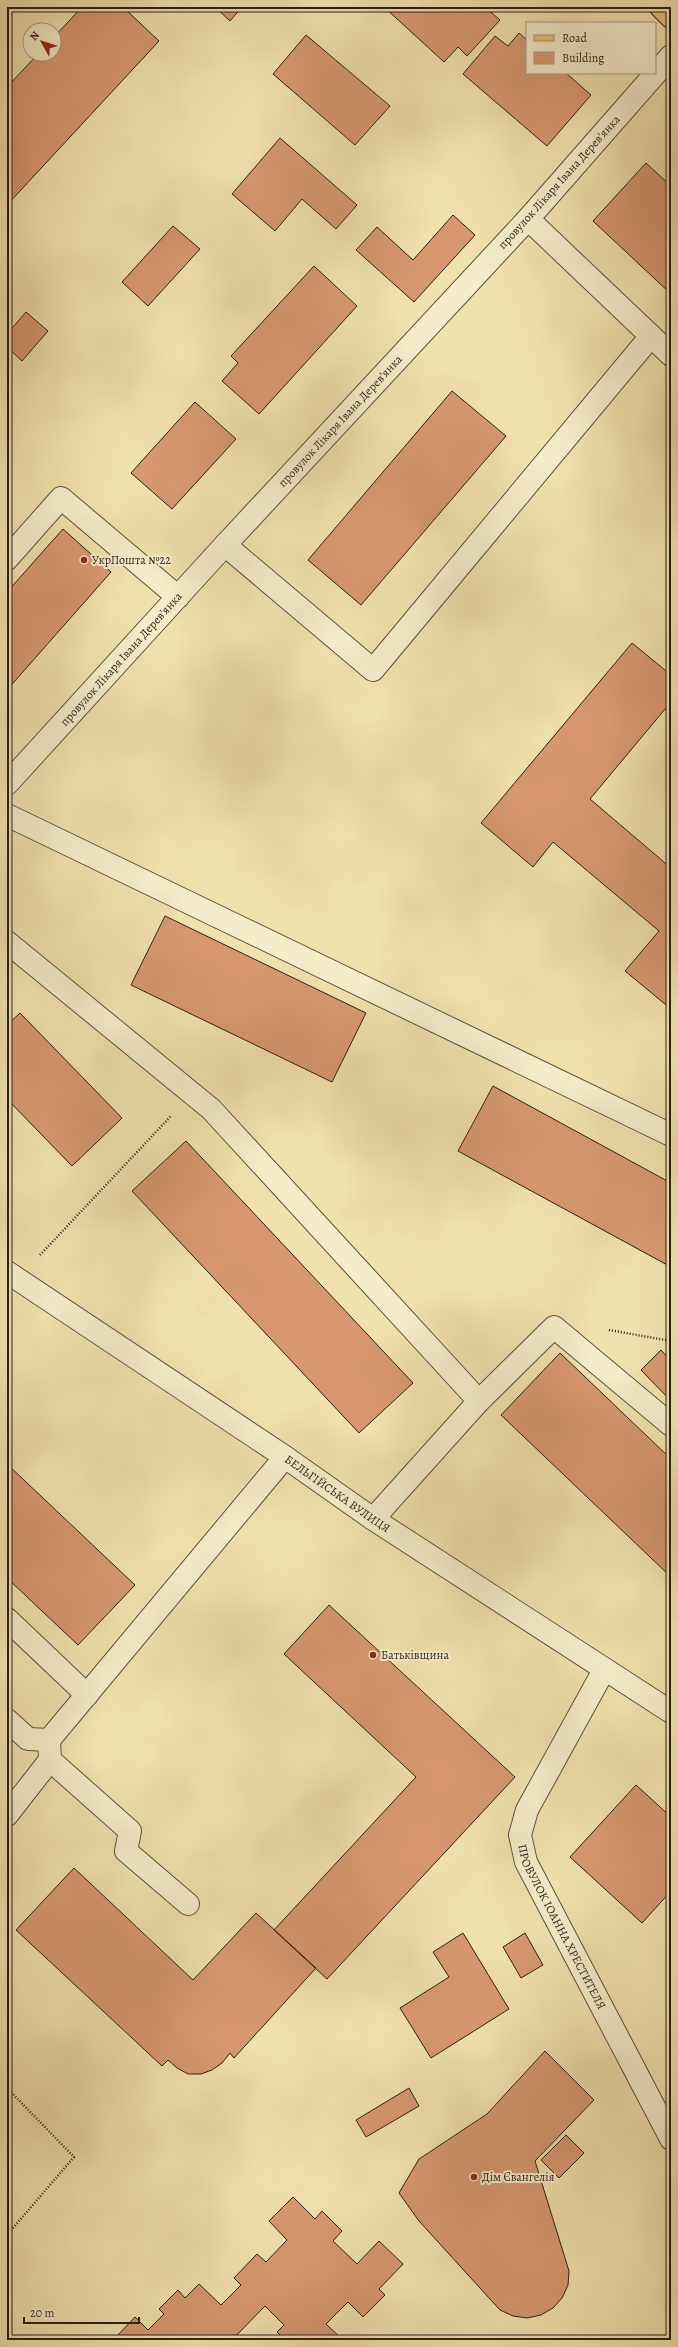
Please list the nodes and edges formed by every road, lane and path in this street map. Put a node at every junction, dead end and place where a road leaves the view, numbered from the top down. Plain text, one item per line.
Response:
1 (661, 7) edge
2 (671, 17) edge
3 (671, 56) edge
4 (656, 73) edge
5 (655, 74) edge
6 (528, 219) junction
7 (651, 336) junction
8 (671, 355) edge
9 (225, 545) junction
10 (7, 559) edge
11 (178, 597) junction
12 (7, 784) edge
13 (7, 815) edge
14 (7, 942) edge
15 (192, 1093) junction
16 (671, 1134) edge
17 (12, 1275) edge
18 (602, 1330) dead end
19 (671, 1340) edge
20 (479, 1401) junction
21 (671, 1425) edge
22 (285, 1457) junction
23 (373, 1518) junction
24 (7, 1619) edge
25 (604, 1670) junction
26 (86, 1695) junction
27 (671, 1712) edge
28 (7, 1720) edge
29 (49, 1750) junction
30 (7, 1814) edge
31 (188, 1904) dead end
32 (7, 2088) edge
33 (671, 2139) edge
34 (7, 2236) edge

1 - 2 main road
3 - 4 street, провулок Лікаря Івана Деревʼянка
5 - 6 street, провулок Лікаря Івана Деревʼянка
6 - 7 street
6 - 9 street, провулок Лікаря Івана Деревʼянка
7 - 8 street
7 - 9 street
9 - 11 street, провулок Лікаря Івана Деревʼянка
10 - 11 street
11 - 12 street, провулок Лікаря Івана Деревʼянка
13 - 16 street
14 - 15 street
15 - 17 path
15 - 20 street
17 - 22 street, БЕЛЬГІЙСЬКА ВУЛИЦЯ
18 - 19 path
20 - 21 street
20 - 23 street
22 - 23 street, БЕЛЬГІЙСЬКА ВУЛИЦЯ
22 - 26 street
23 - 25 street, БЕЛЬГІЙСЬКА ВУЛИЦЯ
24 - 26 street
25 - 27 street, БЕЛЬГІЙСЬКА ВУЛИЦЯ
25 - 33 street, ПРОВУЛОК ІОАННА ХРЕСТИТЕЛЯ
26 - 29 street
28 - 29 street
29 - 30 street
29 - 31 street
32 - 34 path

